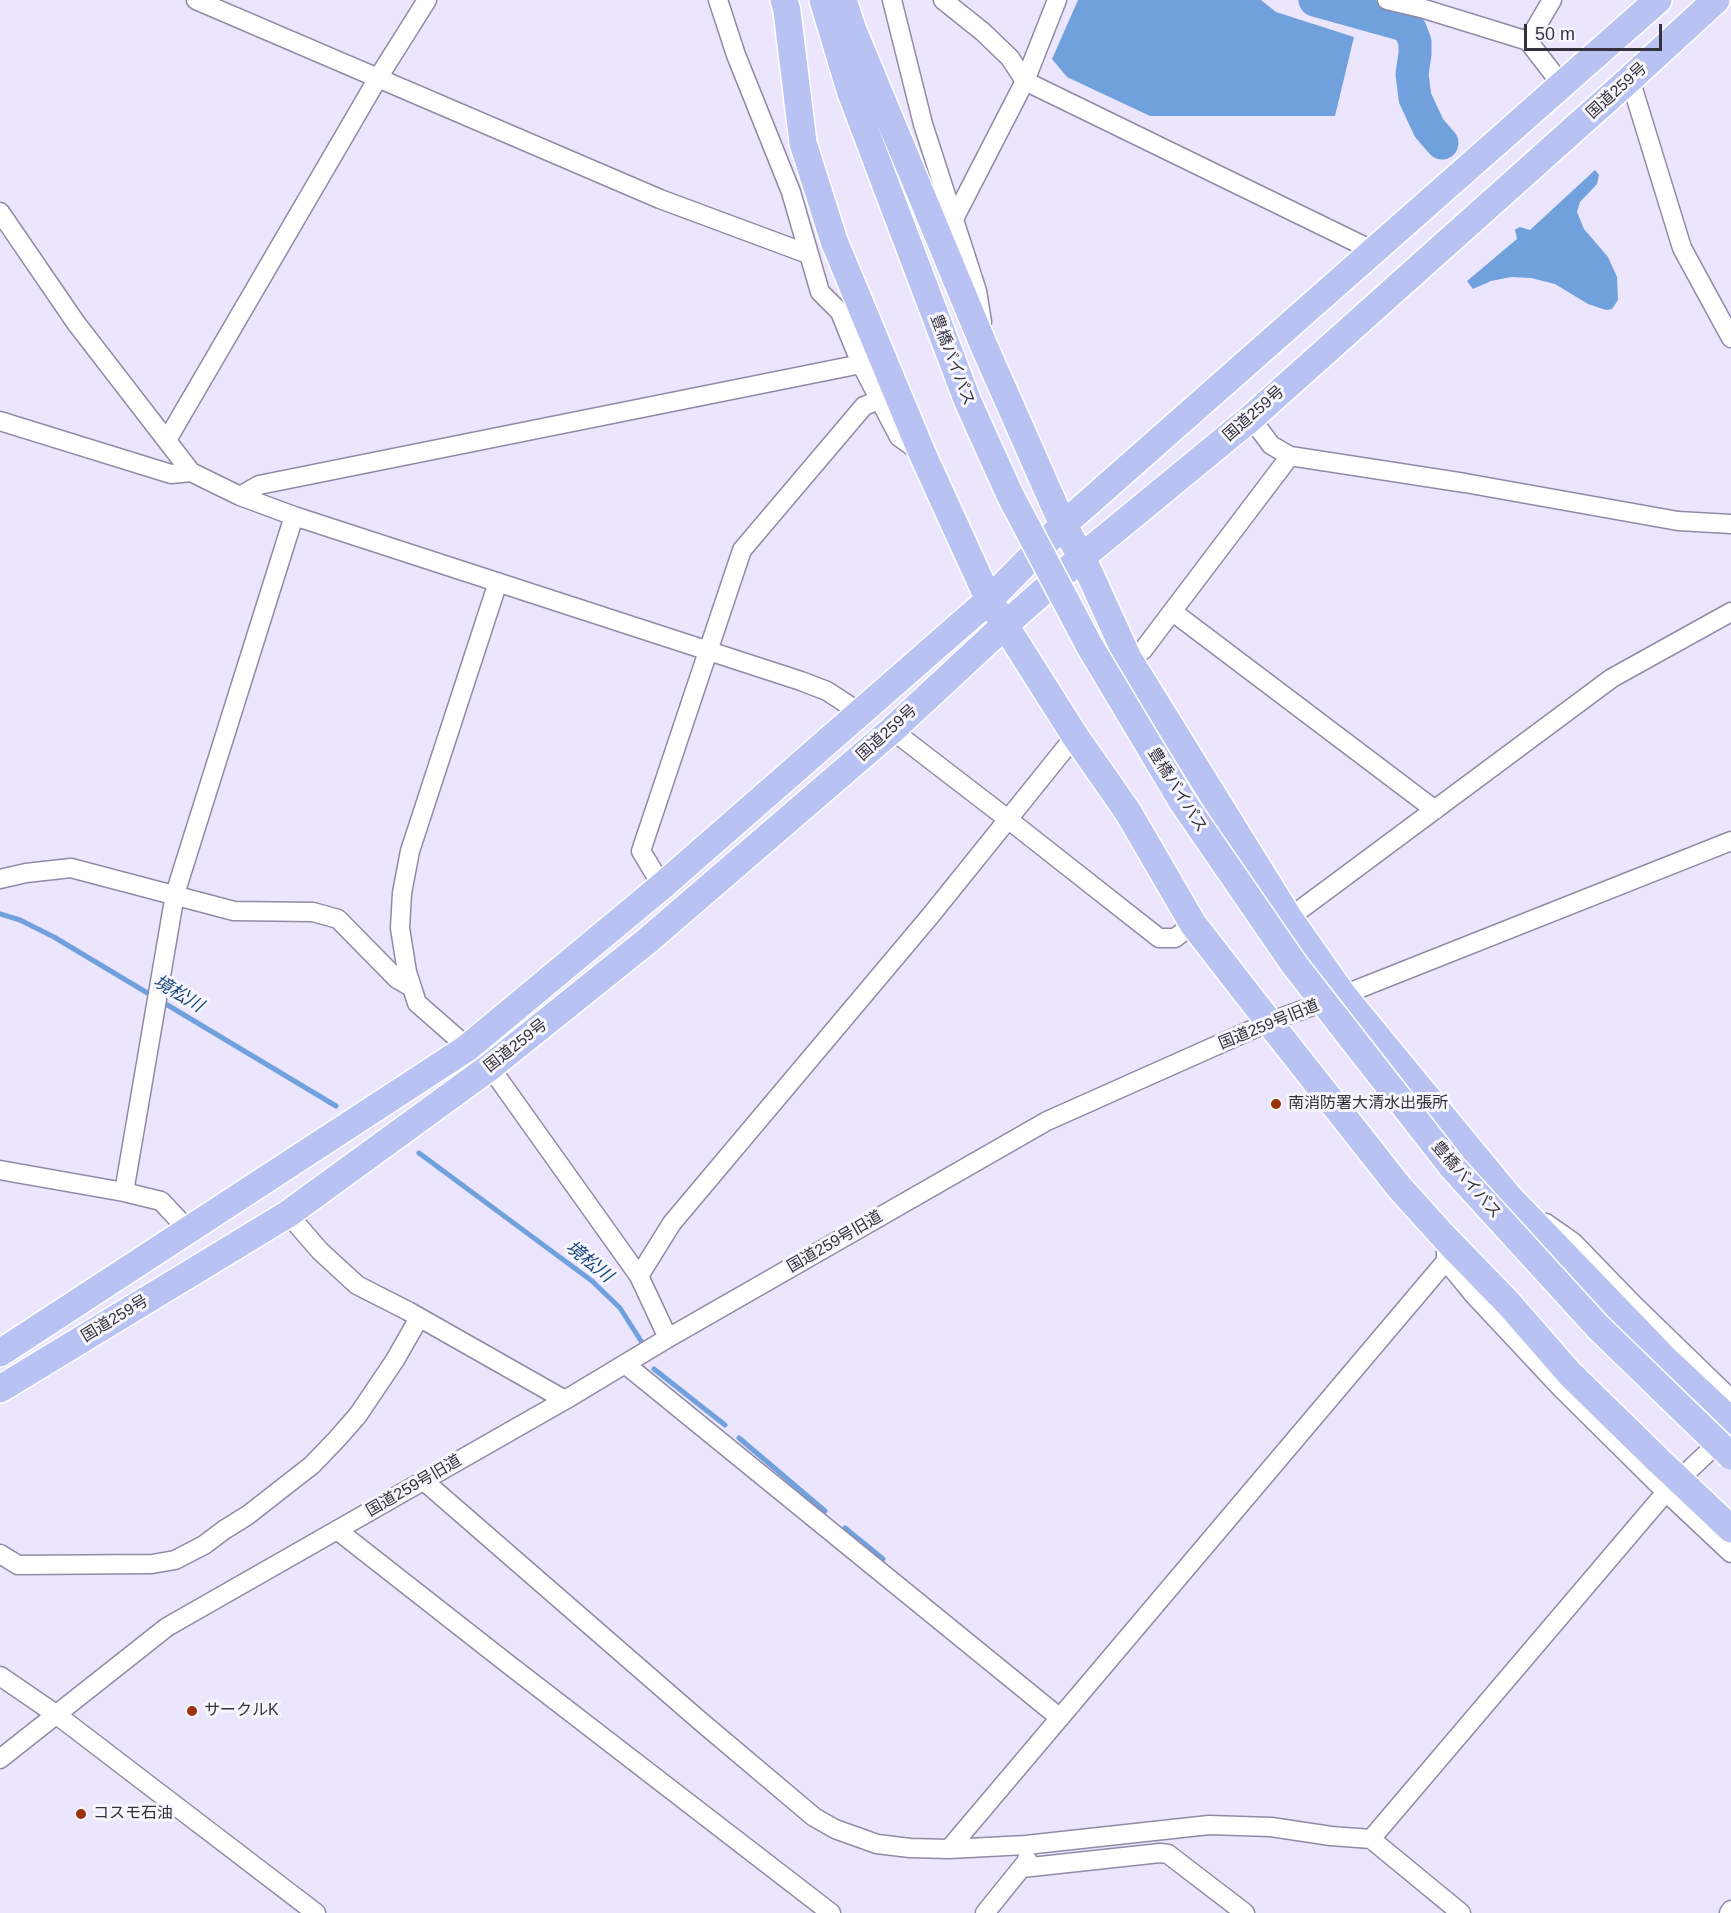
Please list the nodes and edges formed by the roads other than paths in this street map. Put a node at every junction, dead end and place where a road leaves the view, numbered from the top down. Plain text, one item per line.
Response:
1 (196, 0) edge
2 (427, 0) edge
3 (718, 0) edge
4 (784, 0) edge
5 (824, 0) edge
6 (843, 0) edge
7 (892, 0) edge
8 (943, 0) edge
9 (1057, 0) edge
10 (1387, 0) edge
11 (1552, 0) edge
12 (1658, 0) edge
13 (1716, 0) edge
14 (1528, 41) junction
15 (378, 78) junction
16 (1630, 79) junction
17 (1025, 81) junction
18 (1562, 85) junction
19 (0, 212) edge
20 (954, 219) junction
21 (1374, 251) junction
22 (808, 254) junction
23 (1731, 338) edge
24 (984, 346) junction
25 (861, 364) junction
26 (879, 400) junction
27 (1251, 418) junction
28 (0, 421) edge
29 (167, 440) junction
30 (922, 453) junction
31 (1290, 456) junction
32 (191, 472) junction
33 (240, 496) junction
34 (294, 516) junction
35 (1731, 524) edge
36 (1063, 525) junction
37 (1082, 557) junction
38 (498, 582) junction
39 (989, 600) junction
40 (1173, 612) junction
41 (1731, 612) edge
42 (1005, 625) junction
43 (709, 651) junction
44 (1128, 658) junction
45 (860, 712) junction
46 (892, 730) junction
47 (1075, 736) junction
48 (1435, 810) junction
49 (1009, 820) junction
50 (1731, 841) edge
51 (0, 879) edge
52 (662, 886) junction
53 (175, 894) junction
54 (1289, 918) junction
55 (1193, 924) junction
56 (411, 987) junction
57 (1343, 995) junction
58 (1269, 1022) junction
59 (467, 1048) junction
60 (490, 1067) junction
61 (0, 1170) edge
62 (124, 1192) junction
63 (288, 1214) junction
64 (189, 1231) junction
65 (1446, 1249) junction
66 (639, 1276) junction
67 (419, 1318) junction
68 (668, 1338) junction
69 (0, 1353) edge
70 (625, 1364) junction
71 (0, 1389) edge
72 (1719, 1399) edge
73 (565, 1400) junction
74 (1731, 1421) edge
75 (1731, 1431) edge
76 (1731, 1456) edge
77 (424, 1481) junction
78 (1666, 1492) junction
79 (1731, 1529) edge
80 (337, 1530) junction
81 (1731, 1553) edge
82 (0, 1554) edge
83 (0, 1676) edge
84 (57, 1715) junction
85 (1060, 1718) junction
86 (0, 1759) edge
87 (1371, 1839) junction
88 (1026, 1845) junction
89 (949, 1849) junction
90 (1022, 1868) junction
91 (316, 1913) edge
92 (831, 1913) edge
93 (985, 1913) edge
94 (1245, 1913) edge
95 (1461, 1913) edge

1 - 15 street
2 - 15 street
3 - 22 street
4 - 30 highway
5 - 76 highway, 豊橋バイパス, bridge
6 - 24 highway
7 - 20 street
8 - 17 street
9 - 17 street
10 - 14 street
11 - 14 street
12 - 18 highway, 国道259号
13 - 16 highway, 国道259号
14 - 18 street
15 - 22 street
15 - 29 street
16 - 23 street
16 - 27 highway, 国道259号
17 - 20 street
17 - 21 street
18 - 21 highway, 国道259号
19 - 29 street
20 - 24 street
21 - 36 highway, 国道259号
22 - 25 street
24 - 36 highway
25 - 26 street
25 - 33 street
26 - 30 street
26 - 43 street
27 - 31 street
27 - 37 highway, 国道259号
28 - 32 street
29 - 32 street
30 - 39 highway
31 - 35 street
31 - 40 street
32 - 33 street
33 - 34 street
34 - 38 street
34 - 53 street
36 - 37 highway
36 - 39 highway, 国道259号
37 - 42 highway, 国道259号
37 - 44 highway
38 - 43 street
38 - 56 street
39 - 42 highway
39 - 45 highway, 国道259号
40 - 44 street
40 - 48 street
41 - 48 street
42 - 46 highway, 国道259号
42 - 47 highway
43 - 45 street
43 - 52 street
44 - 54 highway
45 - 52 highway, 国道259号
46 - 49 street
46 - 60 highway, 国道259号
47 - 49 street
47 - 55 highway
48 - 54 street
49 - 55 street
49 - 66 street
50 - 57 street, 国道259号旧道
51 - 53 street
52 - 59 highway, 国道259号
53 - 56 street
53 - 62 street
54 - 57 highway
55 - 58 highway
56 - 59 street
57 - 58 street, 国道259号旧道
57 - 72 highway
58 - 65 highway
58 - 68 street, 国道259号旧道
59 - 60 street
59 - 64 highway, 国道259号
60 - 63 highway, 国道259号
60 - 66 street
61 - 62 street
62 - 64 street
63 - 67 street
63 - 71 highway, 国道259号
64 - 69 highway, 国道259号
65 - 78 street
65 - 79 highway, bridge
65 - 85 street
66 - 68 street
67 - 73 street
67 - 82 street
68 - 70 street, 国道259号旧道
70 - 73 street, 国道259号旧道
70 - 85 street
72 - 74 highway
73 - 77 street, 国道259号旧道
75 - 78 street
77 - 80 street, 国道259号旧道
77 - 89 street
78 - 81 street
78 - 87 street
80 - 84 street, 国道259号旧道
80 - 92 street
83 - 84 street
84 - 86 street, 国道259号旧道
84 - 91 street
85 - 89 street
87 - 88 street
87 - 95 street
88 - 89 street
88 - 90 street
90 - 93 street
90 - 94 street

